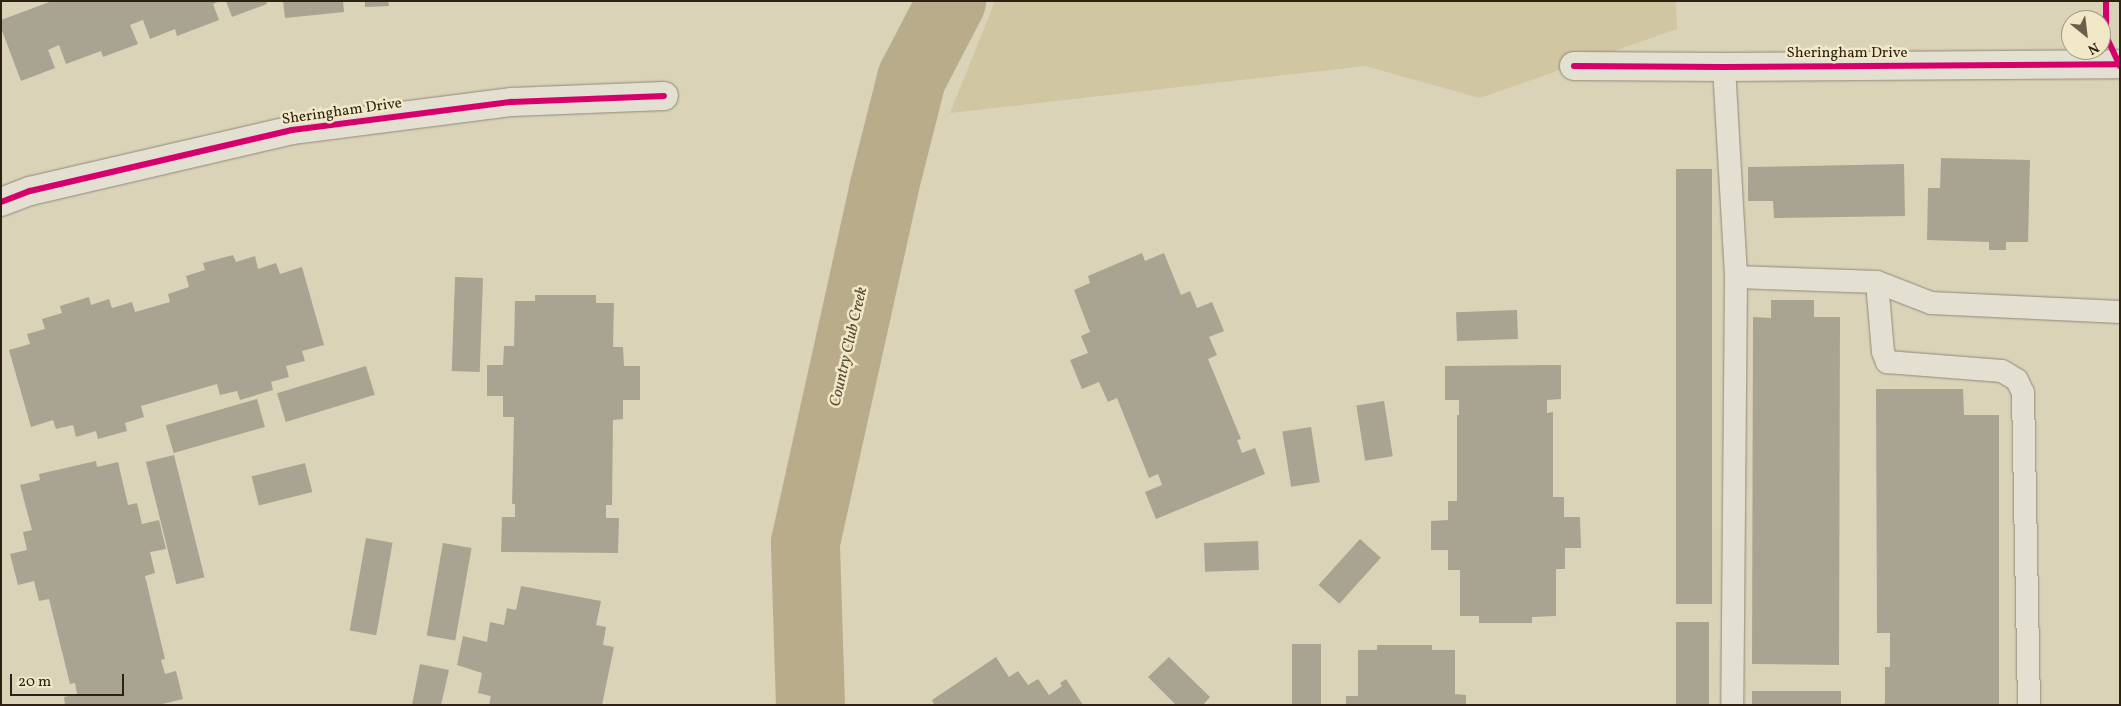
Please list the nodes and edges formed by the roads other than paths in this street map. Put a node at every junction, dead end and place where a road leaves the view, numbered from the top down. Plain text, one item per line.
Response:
1 (2120, 64) edge
2 (1574, 66) dead end
3 (1724, 67) junction
4 (664, 96) dead end
5 (1, 202) edge
6 (1736, 277) junction
7 (1876, 282) junction
8 (2120, 312) edge
9 (1732, 705) edge
10 (2029, 705) edge

1 - 3 street, Sheringham Drive
2 - 3 street, Sheringham Drive
3 - 6 lane
4 - 5 street, Sheringham Drive
6 - 7 lane
6 - 9 lane
7 - 8 lane
7 - 10 lane

